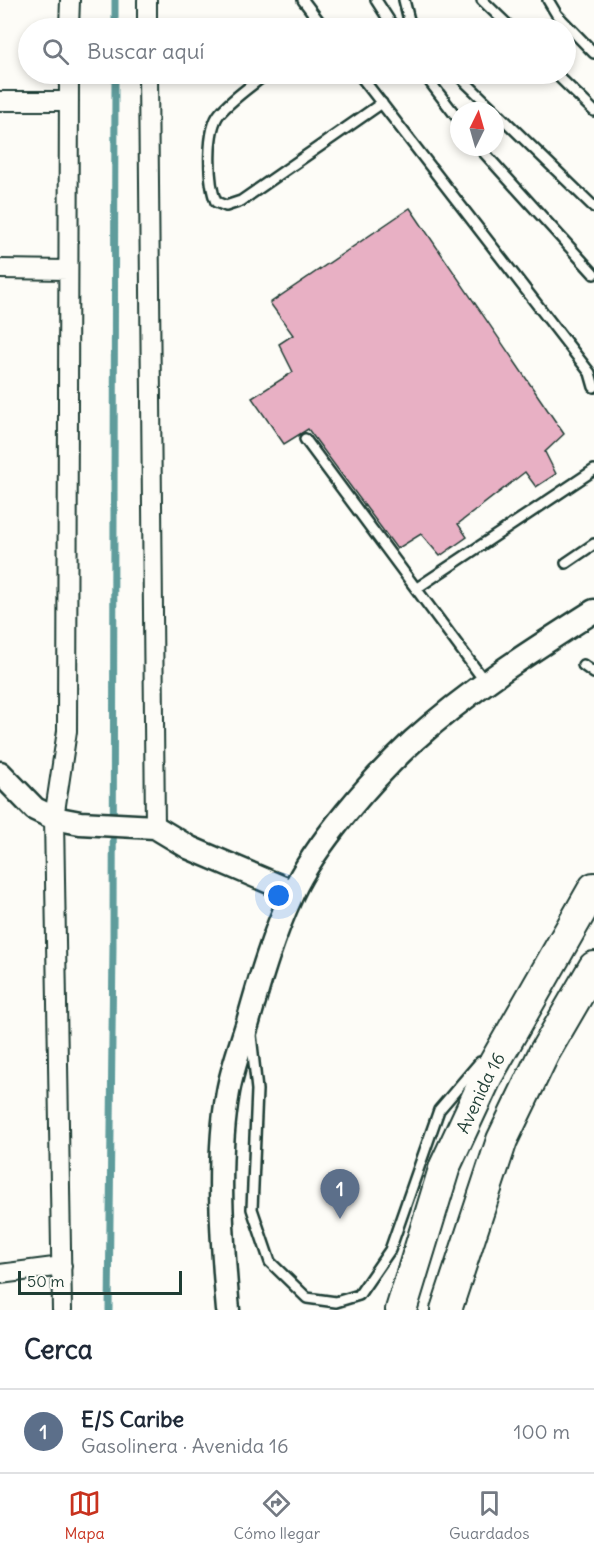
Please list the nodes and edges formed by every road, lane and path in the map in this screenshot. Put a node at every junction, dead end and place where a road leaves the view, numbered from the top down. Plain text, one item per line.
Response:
1 (70, 0) edge
2 (147, 0) edge
3 (303, 0) edge
4 (376, 0) edge
5 (404, 0) edge
6 (482, 0) edge
7 (548, 0) edge
8 (69, 18) edge
9 (147, 18) edge
10 (315, 18) edge
11 (388, 18) edge
12 (407, 18) edge
13 (501, 18) edge
14 (560, 18) edge
15 (576, 35) edge
16 (594, 53) edge
17 (69, 84) edge
18 (148, 84) edge
19 (254, 84) edge
20 (367, 84) edge
21 (432, 84) edge
22 (467, 84) edge
23 (566, 84) edge
24 (0, 101) edge
25 (69, 101) junction
26 (382, 103) junction
27 (450, 108) edge
28 (594, 111) edge
29 (487, 156) edge
30 (594, 207) edge
31 (0, 269) edge
32 (68, 270) junction
33 (594, 274) edge
34 (594, 387) edge
35 (305, 439) dead end
36 (594, 470) edge
37 (594, 544) edge
38 (566, 563) dead end
39 (417, 588) junction
40 (594, 611) edge
41 (583, 665) dead end
42 (594, 673) edge
43 (486, 683) junction
44 (0, 773) edge
45 (54, 818) junction
46 (146, 827) junction
47 (594, 888) edge
48 (293, 892) junction
49 (594, 967) edge
50 (523, 1011) junction
51 (249, 1018) junction
52 (62, 1266) junction
53 (0, 1274) edge
54 (307, 1298) junction
55 (335, 1306) edge
56 (62, 1310) edge
57 (228, 1310) edge
58 (308, 1310) edge
59 (401, 1310) edge
60 (446, 1310) edge

1 - 8 street
2 - 9 street
3 - 10 lane
4 - 11 lane
5 - 12 lane
6 - 13 lane
7 - 14 lane
15 - 16 lane
17 - 25 street
18 - 46 street
19 - 26 lane
20 - 26 lane
21 - 27 lane
22 - 30 lane
23 - 28 lane
24 - 25 street
25 - 32 street
26 - 34 lane
29 - 33 lane
31 - 32 street
32 - 45 street
35 - 39 lane
36 - 39 lane
37 - 38 lane
39 - 43 lane
40 - 43 street
41 - 42 lane
43 - 48 street
44 - 45 street
45 - 46 street
45 - 52 street
46 - 48 street
47 - 50 highway, Avenida 16
48 - 51 street
49 - 60 highway
50 - 55 lane
50 - 59 highway, Avenida 16
51 - 54 lane
51 - 57 street
52 - 53 street
52 - 56 street
54 - 55 lane
54 - 58 lane

